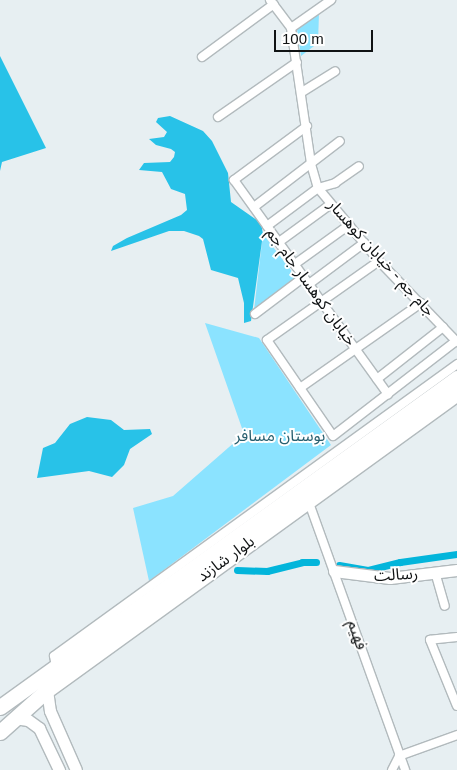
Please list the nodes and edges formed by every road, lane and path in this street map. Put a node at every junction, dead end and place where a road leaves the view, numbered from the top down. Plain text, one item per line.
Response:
1 (331, 0) edge
2 (272, 2) edge
3 (291, 28) junction
4 (202, 57) dead end
5 (297, 62) junction
6 (335, 71) dead end
7 (302, 92) junction
8 (218, 117) dead end
9 (307, 126) junction
10 (340, 141) dead end
11 (311, 164) junction
12 (359, 166) dead end
13 (318, 188) junction
14 (331, 204) junction
15 (254, 207) junction
16 (349, 225) junction
17 (267, 226) junction
18 (279, 242) junction
19 (364, 243) junction
20 (379, 261) junction
21 (295, 264) junction
22 (304, 277) junction
23 (309, 284) junction
24 (322, 302) junction
25 (422, 303) junction
26 (255, 314) dead end
27 (443, 327) junction
28 (456, 343) edge
29 (356, 350) junction
30 (457, 364) edge
31 (457, 378) edge
32 (377, 379) junction
33 (300, 388) junction
34 (457, 393) edge
35 (388, 394) junction
36 (401, 411) junction
37 (308, 500) junction
38 (457, 570) edge
39 (334, 571) junction
40 (435, 572) junction
41 (445, 606) dead end
42 (457, 637) edge
43 (47, 690) junction
44 (457, 706) edge
45 (0, 707) edge
46 (14, 718) junction
47 (57, 727) junction
48 (0, 732) edge
49 (457, 735) edge
50 (43, 736) junction
51 (399, 756) junction
52 (59, 770) edge
53 (76, 770) edge
54 (392, 770) edge
55 (405, 770) edge

1 - 3 street
2 - 3 street, جام جم - خیابان کوهسار
2 - 4 street
3 - 5 street, جام جم - خیابان کوهسار
5 - 7 street, جام جم - خیابان کوهسار
5 - 8 street
6 - 7 street
7 - 9 street, جام جم - خیابان کوهسار
9 - 11 street, جام جم - خیابان کوهسار
9 - 15 street, خیابان کوهسار جام جم
10 - 11 street
11 - 13 street, جام جم - خیابان کوهسار
11 - 15 street
12 - 13 street
13 - 14 street, جام جم - خیابان کوهسار
13 - 17 street
14 - 16 street, جام جم - خیابان کوهسار
14 - 18 street
15 - 17 street, خیابان کوهسار جام جم
16 - 19 street, جام جم - خیابان کوهسار
16 - 21 street
17 - 18 street, خیابان کوهسار جام جم
18 - 21 street, خیابان کوهسار جام جم
19 - 20 street, جام جم - خیابان کوهسار
19 - 23 street
20 - 24 street
20 - 25 street, جام جم - خیابان کوهسار
21 - 22 street, خیابان کوهسار جام جم
22 - 23 street, خیابان کوهسار جام جم
22 - 26 street
23 - 24 street, خیابان کوهسار جام جم
24 - 29 street, خیابان کوهسار جام جم
24 - 33 street
25 - 27 street, جام جم - خیابان کوهسار
25 - 29 street
27 - 28 street, جام جم - خیابان کوهسار
27 - 32 street
28 - 35 street
29 - 32 street, خیابان کوهسار جام جم
29 - 33 street
30 - 36 street
31 - 36 highway, بلوار شازند
32 - 35 street, خیابان کوهسار جام جم
33 - 35 street
34 - 37 highway, بلوار شازند
36 - 45 highway, بلوار شازند
37 - 39 street, فهیم
37 - 43 highway, بلوار شازند
38 - 40 main road, رسالت
39 - 40 main road, رسالت
39 - 51 street, فهیم
40 - 41 street
42 - 44 street
43 - 46 highway, بلوار شازند
43 - 47 main road
46 - 48 highway, بلوار شازند
46 - 50 main road
47 - 50 main road
47 - 53 main road
49 - 51 street
50 - 52 main road
51 - 54 street
51 - 55 street, فهیم

